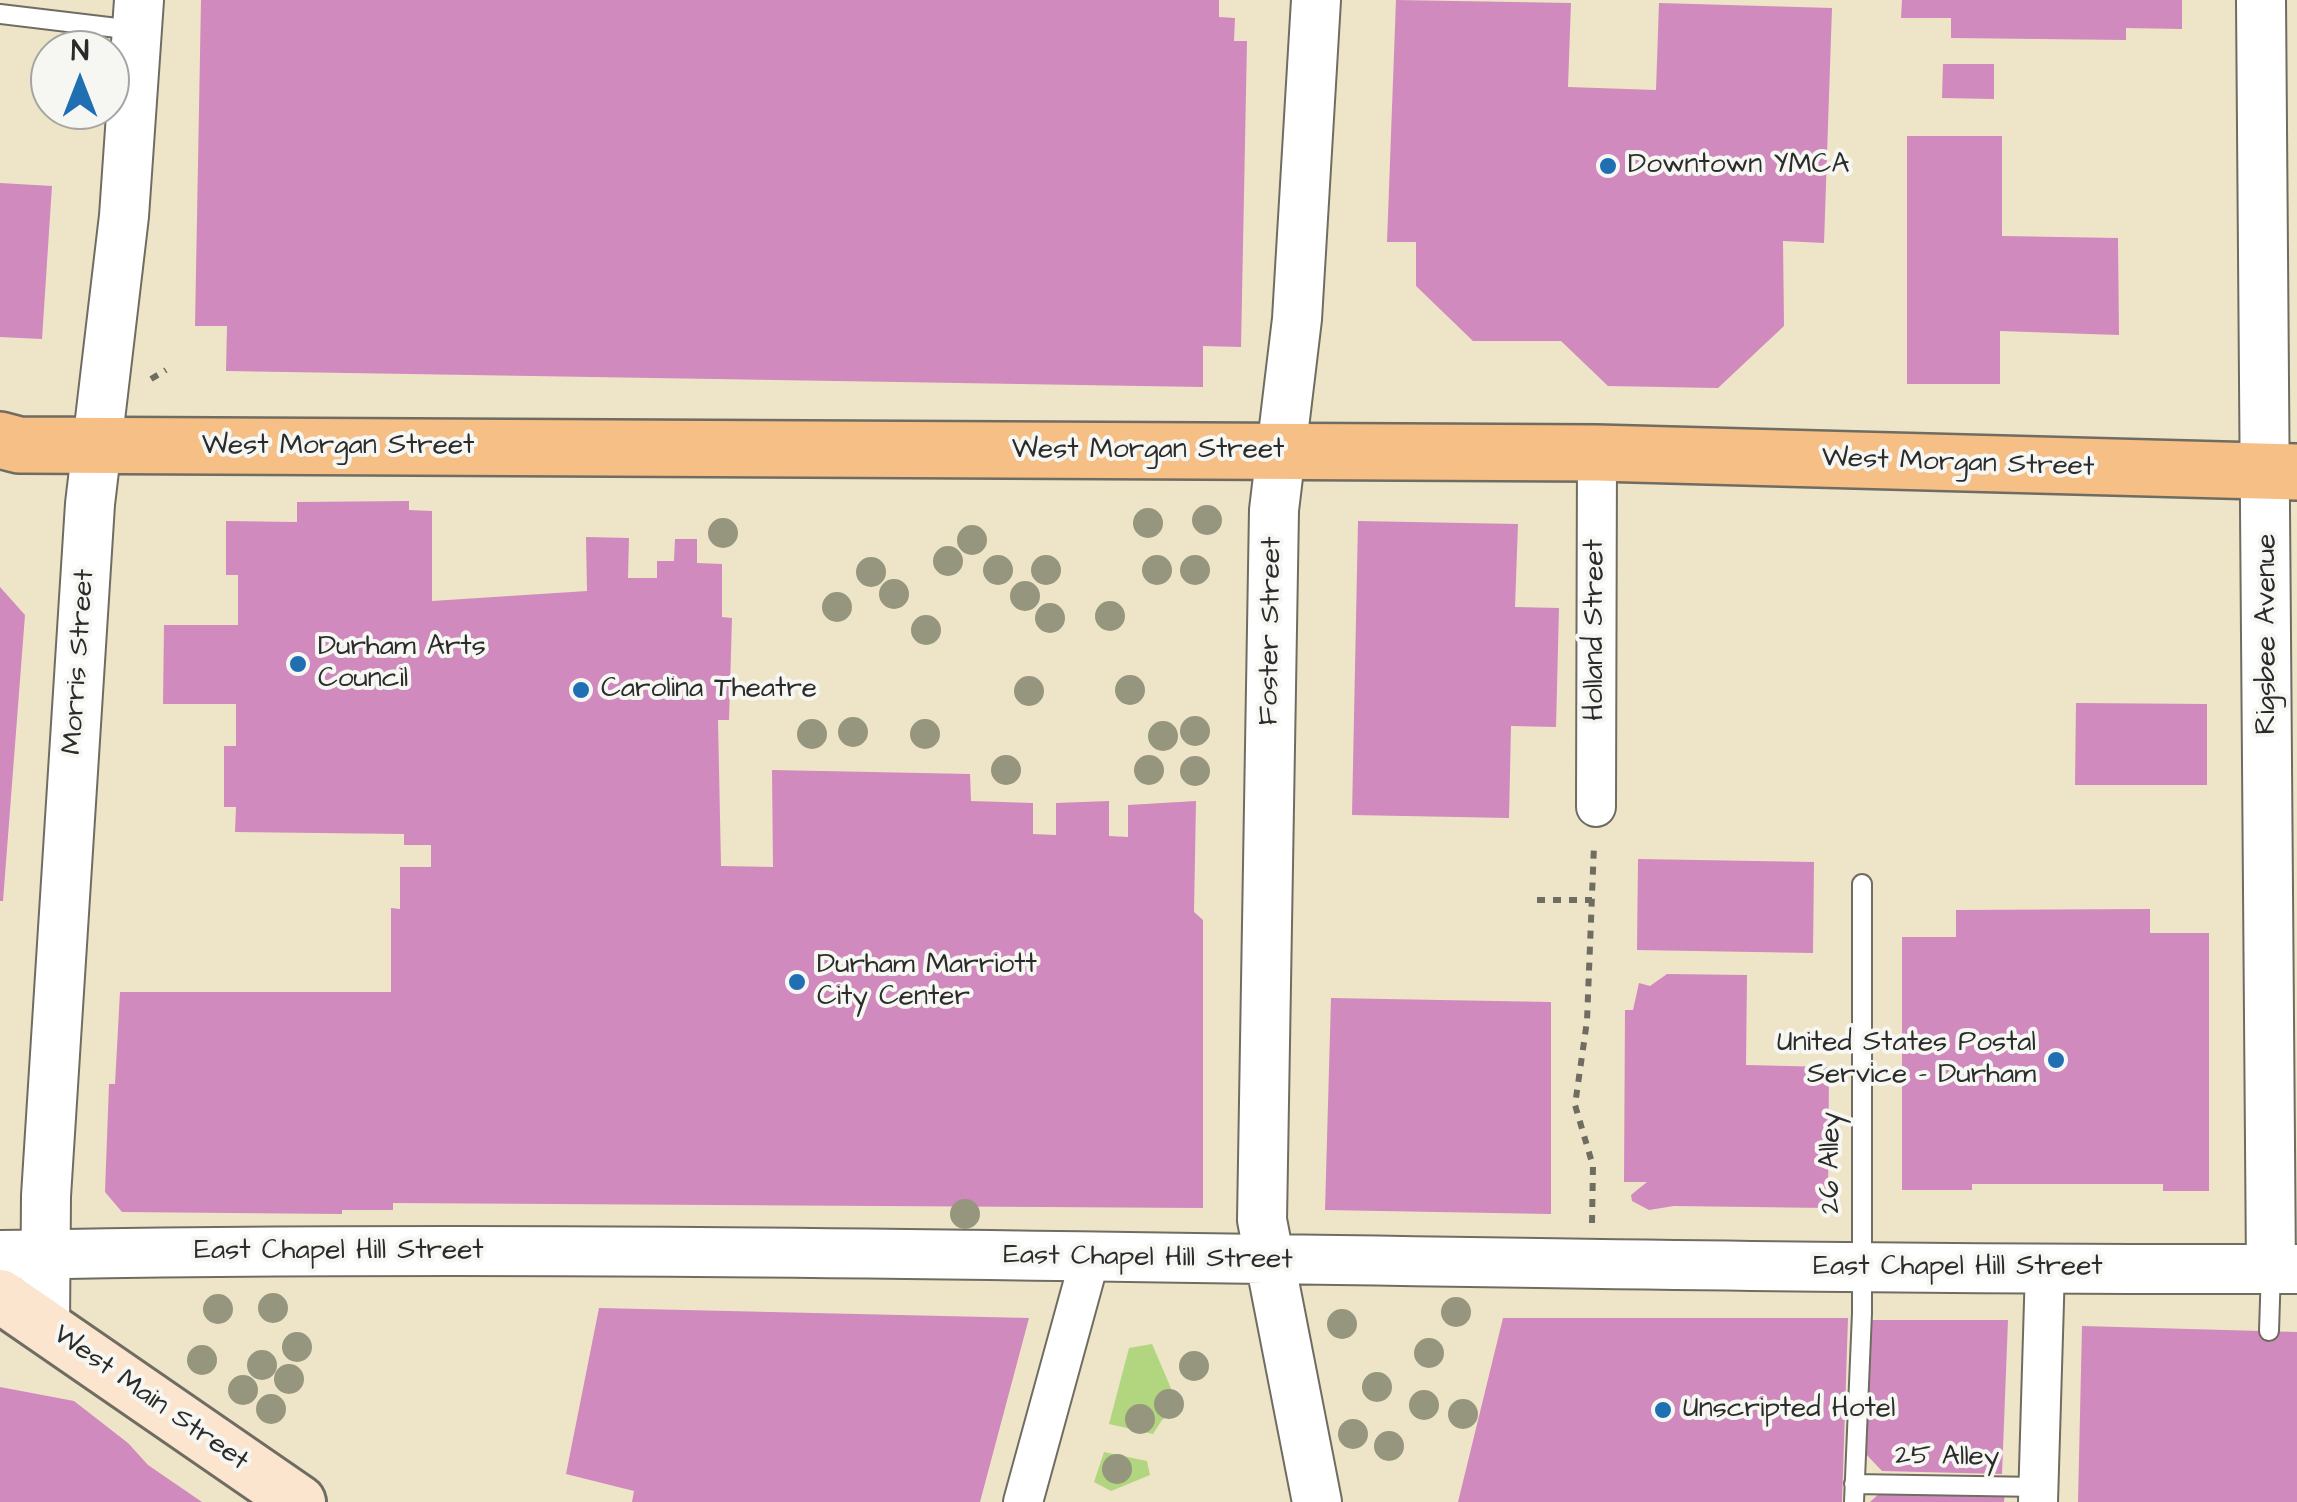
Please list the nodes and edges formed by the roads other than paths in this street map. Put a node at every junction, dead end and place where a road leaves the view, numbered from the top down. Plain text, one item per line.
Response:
1 (1316, 0) edge
2 (2260, 0) edge
3 (0, 14) edge
4 (138, 15) edge
5 (6, 444) edge
6 (95, 444) junction
7 (1280, 452) junction
8 (1597, 454) junction
9 (2282, 471) edge
10 (1596, 807) road end
11 (1862, 884) dead end
12 (23, 1255) edge
13 (1090, 1258) junction
14 (1271, 1262) junction
15 (1861, 1267) junction
16 (2045, 1268) junction
17 (2284, 1269) edge
18 (0, 1296) edge
19 (44, 1326) junction
20 (2270, 1331) dead end
21 (1854, 1493) edge
22 (2038, 1495) edge
23 (300, 1502) edge
24 (1023, 1502) edge
25 (1317, 1502) edge

1 - 7 street, Foster Street
2 - 9 street, Rigsbee Avenue
3 - 4 lane
4 - 6 street, Morris Street
5 - 6 main road, West Morgan Street
6 - 7 main road, West Morgan Street
6 - 12 street, Morris Street
7 - 8 main road, West Morgan Street
7 - 14 street, Foster Street
8 - 9 main road, West Morgan Street
8 - 10 street, Holland Street
9 - 17 street, Rigsbee Avenue
11 - 15 lane, 26 Alley
12 - 13 street, East Chapel Hill Street
12 - 19 street, Morris Street
13 - 14 street, East Chapel Hill Street
13 - 24 street
14 - 15 street, East Chapel Hill Street
14 - 25 street, Foster Street
15 - 16 street, East Chapel Hill Street
15 - 21 lane, 26 Alley
16 - 17 street, East Chapel Hill Street
16 - 22 street
17 - 20 lane
18 - 19 main road, West Main Street
19 - 23 main road, West Main Street
21 - 22 lane, 25 Alley

